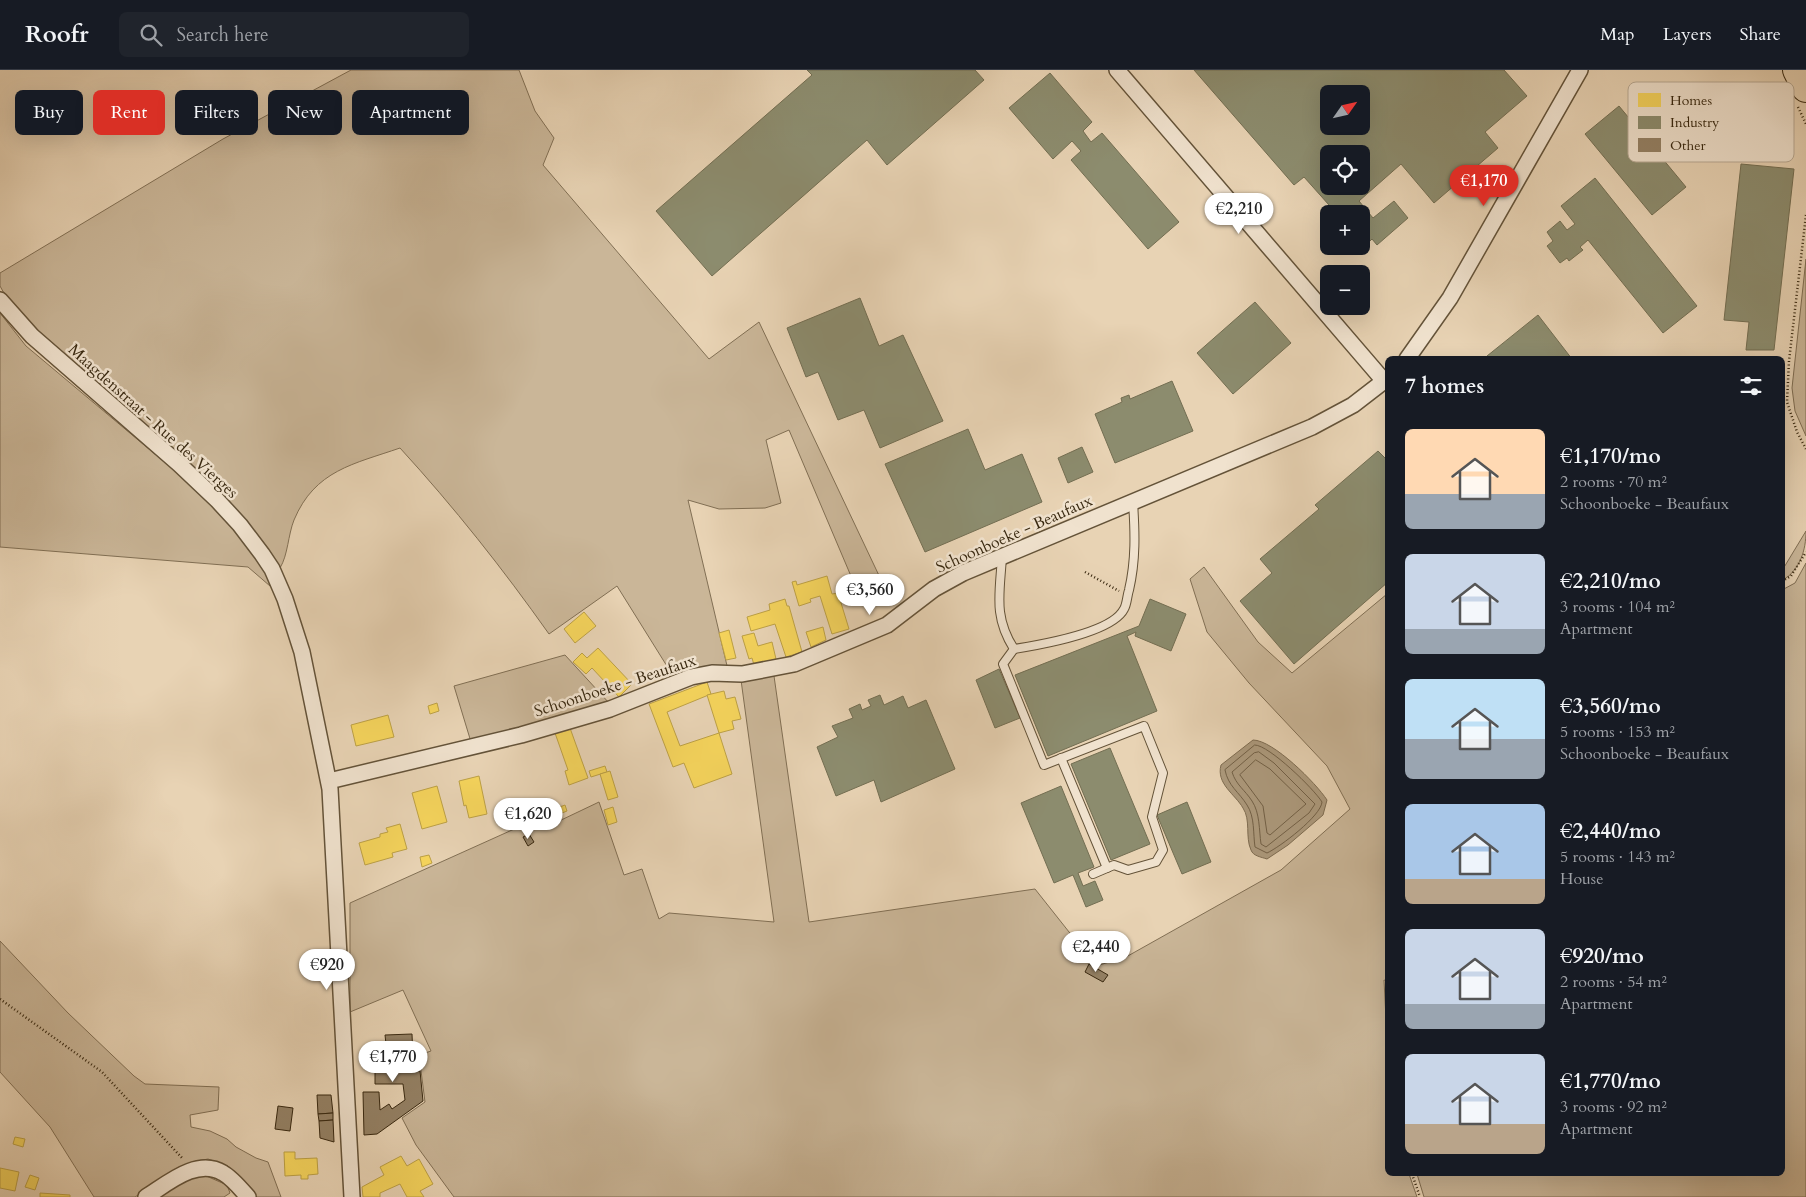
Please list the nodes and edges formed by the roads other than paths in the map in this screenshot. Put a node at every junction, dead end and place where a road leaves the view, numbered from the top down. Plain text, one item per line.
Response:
1 (1117, 70) edge
2 (1580, 70) edge
3 (1797, 70) edge
4 (1806, 88) edge
5 (0, 300) edge
6 (1409, 356) edge
7 (1385, 378) edge
8 (1385, 380) edge
9 (1133, 502) junction
10 (1002, 556) junction
11 (1014, 649) junction
12 (1060, 758) junction
13 (329, 781) junction
14 (1107, 868) junction
15 (1093, 874) dead end
16 (146, 1197) edge
17 (248, 1197) edge
18 (352, 1197) edge

1 - 7 street
2 - 6 street
3 - 4 highway
5 - 13 street, Maagdenstraat - Rue des Vierges
8 - 9 street, Schoonboeke - Beaufaux
9 - 10 street, Schoonboeke - Beaufaux
9 - 11 lane
10 - 11 lane
10 - 13 street, Schoonboeke - Beaufaux
11 - 12 lane
12 - 14 lane
12 - 14 lane
13 - 18 street, Maagdenstraat - Rue des Vierges
14 - 15 lane
16 - 17 street

